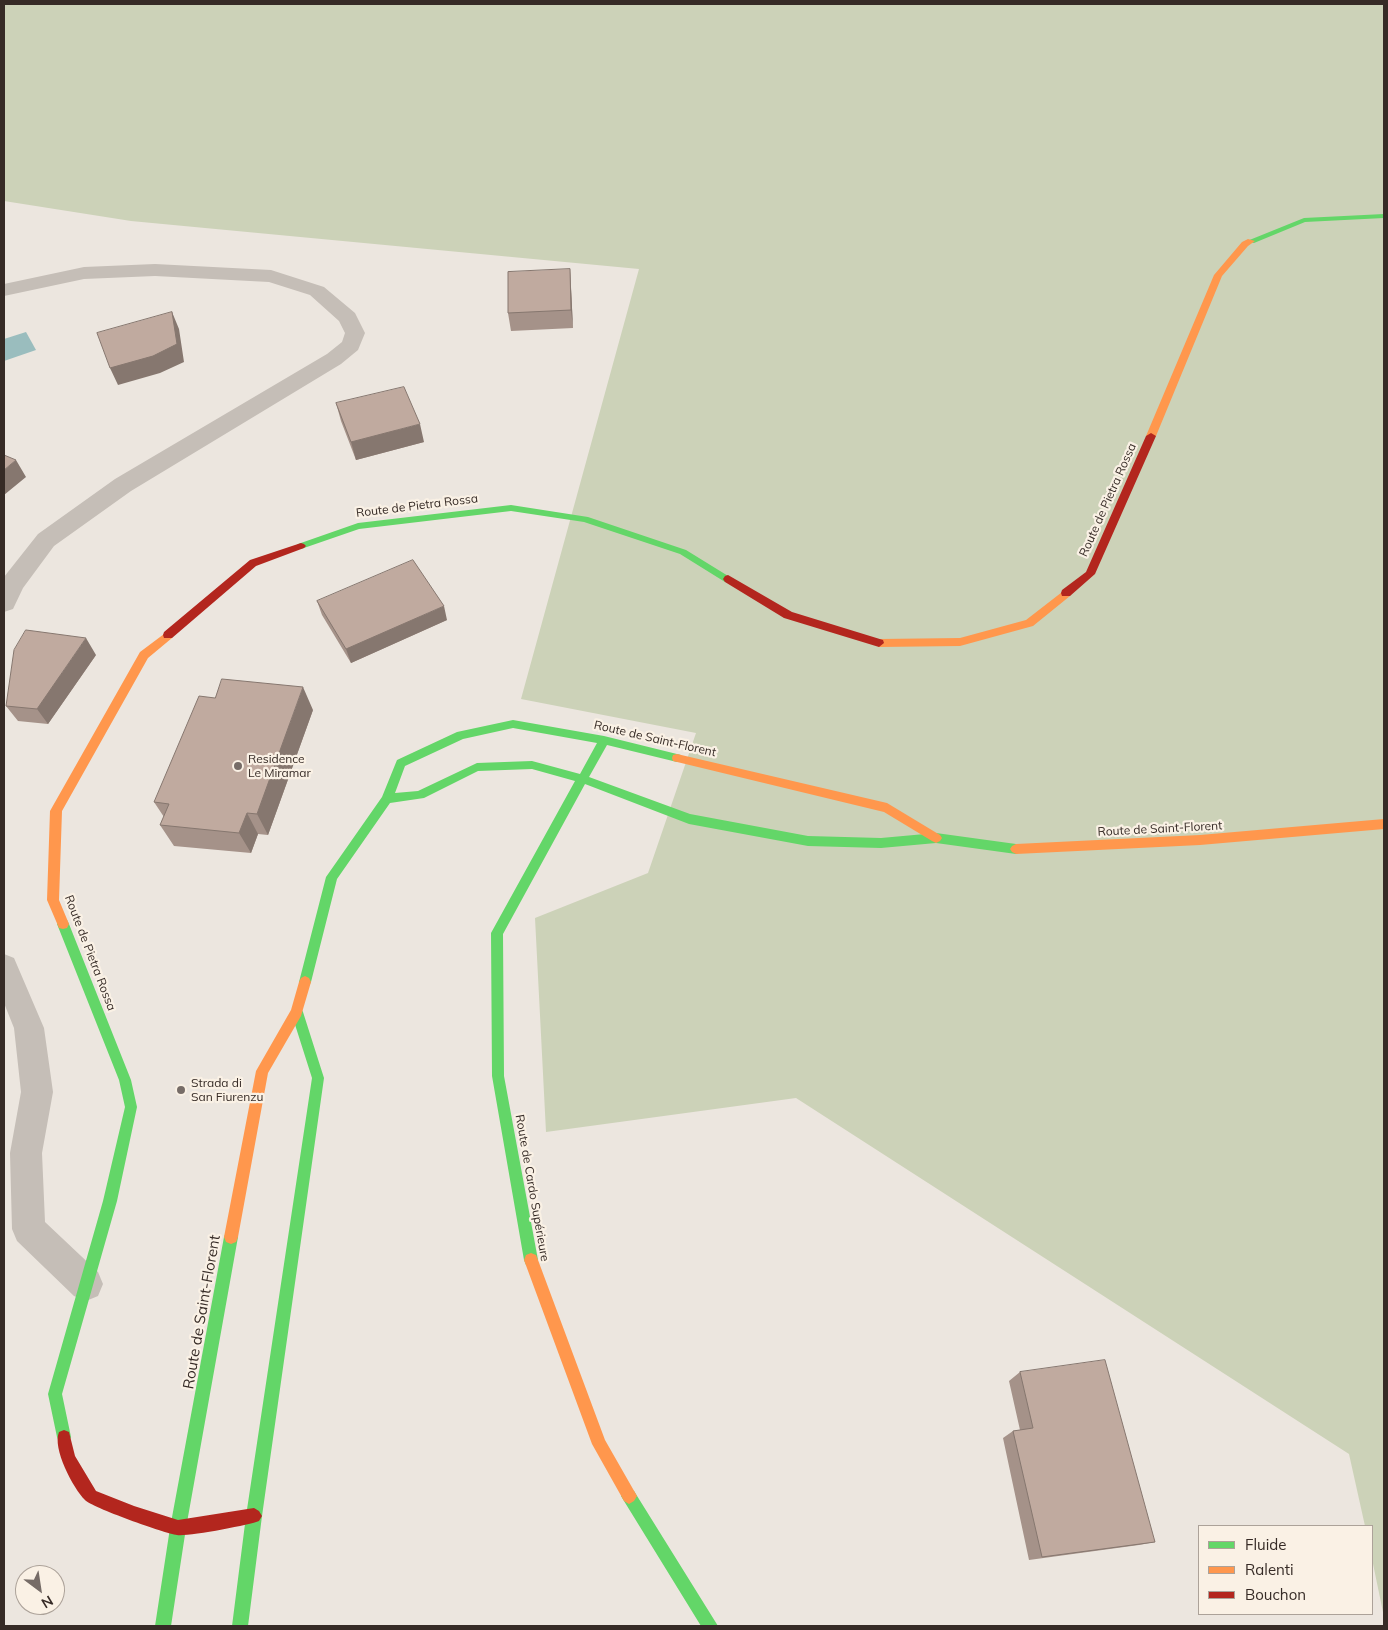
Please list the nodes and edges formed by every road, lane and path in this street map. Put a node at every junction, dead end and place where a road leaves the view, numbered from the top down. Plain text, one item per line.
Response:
1 (1384, 216) edge
2 (4, 290) edge
3 (4, 603) edge
4 (604, 740) junction
5 (583, 779) junction
6 (387, 799) junction
7 (1384, 824) edge
8 (936, 838) junction
9 (4, 967) edge
10 (297, 1012) junction
11 (86, 1284) junction
12 (254, 1516) junction
13 (178, 1528) junction
14 (163, 1626) edge
15 (240, 1626) edge
16 (710, 1626) edge

1 - 11 street, Route de Pietra Rossa
2 - 3 street
4 - 5 street, Route de Cardo Supérieure
4 - 6 street, Route de Saint-Florent
4 - 8 street, Route de Saint-Florent
5 - 6 street, Route de Saint-Florent
5 - 8 street, Route de Saint-Florent
5 - 16 street, Route de Cardo Supérieure
6 - 10 street, Route de Saint-Florent
7 - 8 street, Route de Saint-Florent
9 - 11 street
10 - 12 street
10 - 13 street, Route de Saint-Florent
11 - 13 street, Route de Pietra Rossa
12 - 13 street, Route de Pietra Rossa
12 - 15 street
13 - 14 street, Route de Saint-Florent

